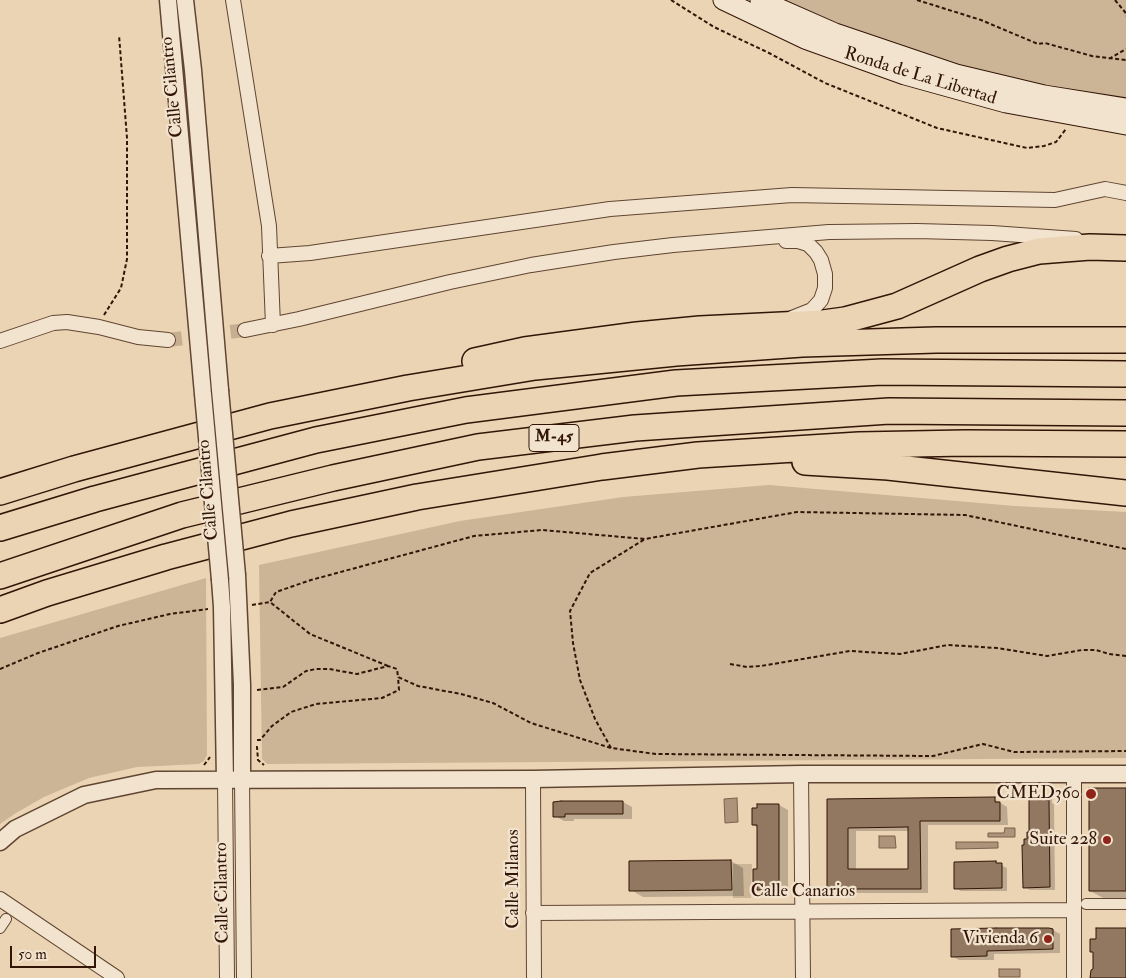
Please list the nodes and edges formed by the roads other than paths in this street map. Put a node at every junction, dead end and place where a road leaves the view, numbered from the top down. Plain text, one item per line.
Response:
1 (168, 0) edge
2 (185, 0) edge
3 (232, 0) edge
4 (723, 0) edge
5 (760, 0) edge
6 (1126, 108) edge
7 (1126, 125) edge
8 (1126, 193) edge
9 (728, 241) junction
10 (1126, 247) edge
11 (269, 256) junction
12 (273, 325) junction
13 (749, 326) junction
14 (245, 330) tunnel mouth
15 (168, 340) tunnel mouth
16 (1126, 340) edge
17 (0, 341) edge
18 (1126, 374) edge
19 (331, 404) junction
20 (1126, 413) edge
21 (1126, 444) edge
22 (602, 467) junction
23 (0, 492) edge
24 (1126, 493) edge
25 (0, 528) edge
26 (0, 576) edge
27 (47, 593) junction
28 (0, 610) edge
29 (0, 621) edge
30 (801, 774) junction
31 (1074, 774) junction
32 (1126, 774) edge
33 (242, 779) junction
34 (533, 779) junction
35 (225, 780) junction
36 (0, 842) edge
37 (0, 899) edge
38 (1126, 904) edge
39 (1080, 907) junction
40 (802, 911) junction
41 (533, 913) junction
42 (117, 978) edge
43 (227, 978) edge
44 (244, 978) edge
45 (534, 978) edge
46 (803, 978) edge
47 (1074, 978) edge

1 - 35 street, Calle Cilantro, bridge
2 - 33 street, Calle Cilantro, bridge
3 - 11 street
4 - 7 main road, Ronda de La Libertad
5 - 6 main road, Ronda de La Libertad
8 - 11 street
9 - 10 street
9 - 12 street
9 - 13 street
10 - 13 highway
11 - 12 street
12 - 14 street
13 - 19 highway
15 - 17 street
16 - 19 highway
18 - 25 highway, M-45
19 - 23 highway
20 - 26 highway, M-45
21 - 22 highway
22 - 24 highway
22 - 27 highway
27 - 28 highway
27 - 29 highway
30 - 31 street
30 - 34 street
30 - 40 street
31 - 32 street
31 - 39 street
33 - 34 street
33 - 35 street
33 - 44 street, Calle Cilantro
34 - 41 street, Calle Milanos
35 - 36 street
35 - 43 street, Calle Cilantro
37 - 42 street
38 - 39 street
39 - 40 street, Calle Canarios
39 - 47 street
40 - 41 street, Calle Canarios
40 - 46 street
41 - 45 street, Calle Milanos

